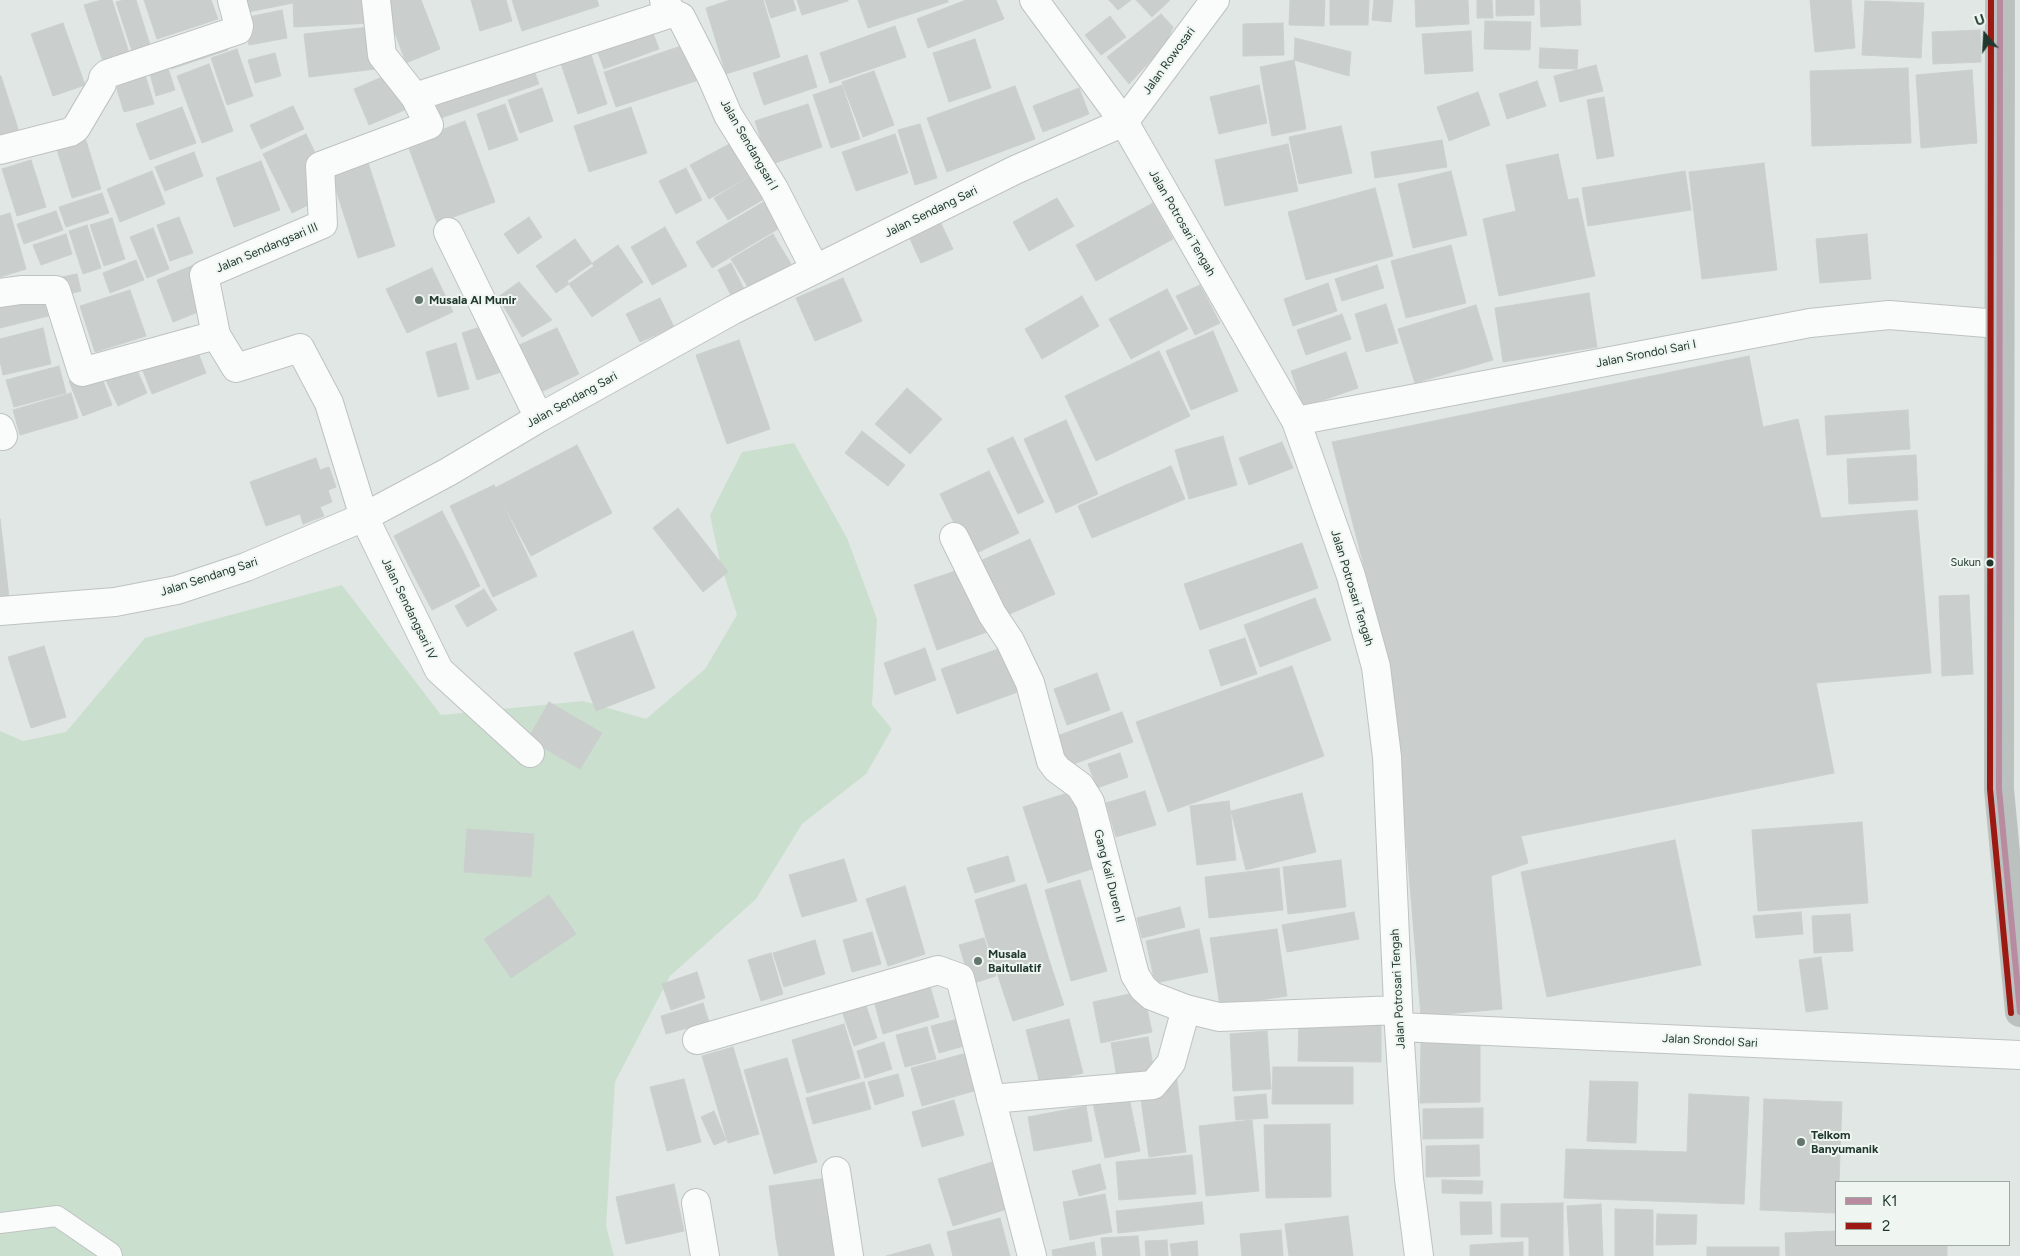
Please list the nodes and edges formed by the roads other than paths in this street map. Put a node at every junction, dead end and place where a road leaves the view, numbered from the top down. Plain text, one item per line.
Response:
1 (232, 0) edge
2 (376, 0) edge
3 (1034, 0) edge
4 (1215, 0) edge
5 (2000, 0) edge
6 (668, 7) edge
7 (415, 97) junction
8 (1124, 122) junction
9 (0, 150) edge
10 (448, 232) dead end
11 (815, 269) junction
12 (0, 293) edge
13 (2000, 324) junction
14 (216, 336) junction
15 (539, 418) junction
16 (1296, 421) junction
17 (364, 517) junction
18 (954, 537) dead end
19 (0, 610) edge
20 (530, 753) dead end
21 (1186, 1009) junction
22 (2020, 1012) edge
23 (1399, 1018) junction
24 (697, 1040) dead end
25 (2020, 1055) edge
26 (992, 1099) junction
27 (836, 1171) dead end
28 (696, 1203) dead end
29 (0, 1223) edge
30 (112, 1256) edge
31 (705, 1256) edge
32 (849, 1256) edge
33 (1032, 1256) edge
34 (1419, 1256) edge

1 - 9 street
2 - 7 street
3 - 8 street, Jalan Potrosari Tengah
4 - 8 street, Jalan Rowosari
5 - 13 highway
6 - 7 street
6 - 11 street, Jalan Sendangsari I
7 - 14 street, Jalan Sendangsari III
8 - 11 street, Jalan Sendang Sari
8 - 16 street, Jalan Potrosari Tengah
10 - 15 street
11 - 15 street, Jalan Sendang Sari
12 - 14 street
13 - 16 street, Jalan Srondol Sari I
13 - 22 highway
14 - 17 street, Jalan Sendangsari III
15 - 17 street, Jalan Sendang Sari
16 - 23 street, Jalan Potrosari Tengah
17 - 19 street, Jalan Sendang Sari
17 - 20 street, Jalan Sendangsari IV
18 - 21 street, Gang Kali Duren II
21 - 23 street, Gang Kali Duren II
21 - 26 street
23 - 25 street, Jalan Srondol Sari
23 - 34 street, Jalan Potrosari Tengah
24 - 26 street
26 - 33 street
27 - 32 street
28 - 31 street
29 - 30 lane

